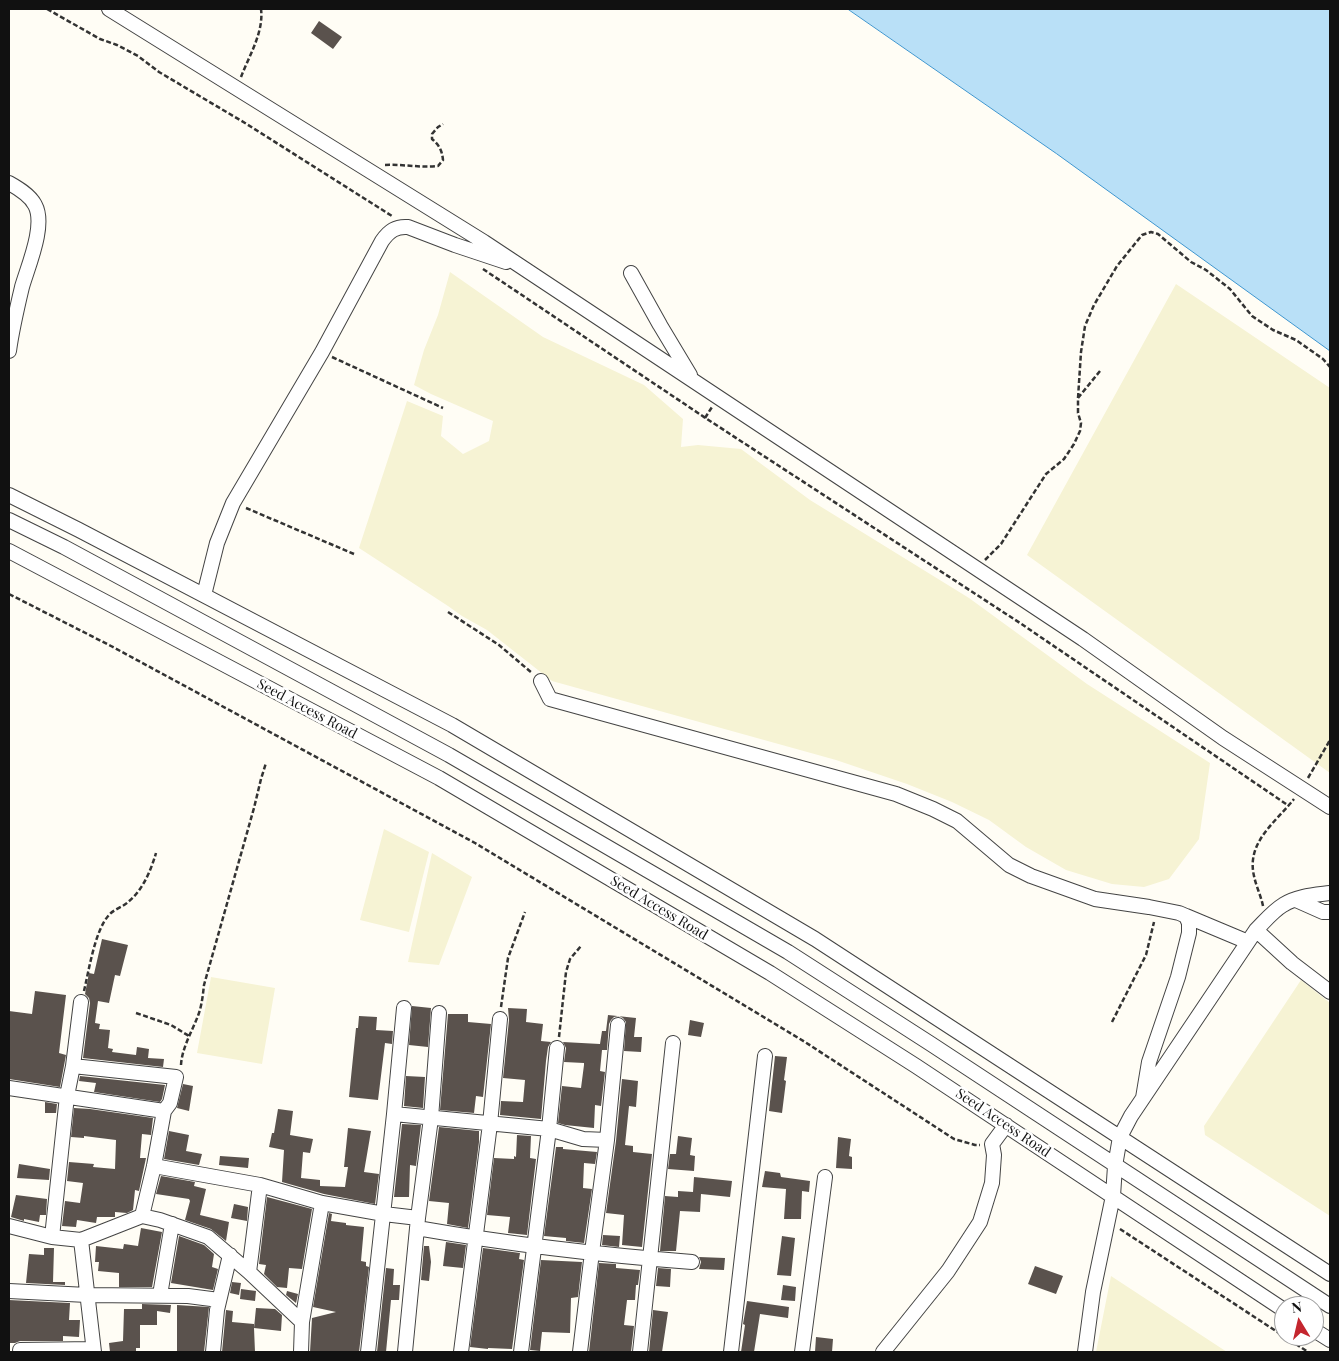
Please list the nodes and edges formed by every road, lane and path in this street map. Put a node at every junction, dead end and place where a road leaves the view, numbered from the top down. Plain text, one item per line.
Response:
1 (47, 9) edge
2 (109, 9) edge
3 (261, 9) edge
4 (236, 88) junction
5 (443, 124) dead end
6 (367, 169) junction
7 (9, 183) edge
8 (401, 226) junction
9 (480, 266) dead end
10 (523, 267) junction
11 (631, 273) dead end
12 (9, 351) edge
13 (322, 352) junction
14 (1330, 367) edge
15 (1100, 371) dead end
16 (693, 380) junction
17 (1078, 398) junction
18 (443, 408) dead end
19 (9, 495) edge
20 (233, 503) junction
21 (9, 520) edge
22 (9, 551) edge
23 (354, 554) dead end
24 (977, 568) junction
25 (9, 594) edge
26 (204, 596) junction
27 (448, 612) dead end
28 (540, 681) joint
29 (1330, 740) edge
30 (266, 763) dead end
31 (1302, 788) junction
32 (1289, 806) junction
33 (1330, 806) edge
34 (156, 853) dead end
35 (1330, 893) edge
36 (1296, 900) junction
37 (1157, 908) junction
38 (525, 912) dead end
39 (1330, 912) edge
40 (1186, 916) junction
41 (1267, 918) junction
42 (1256, 930) junction
43 (1248, 942) junction
44 (581, 946) dead end
45 (1330, 992) edge
46 (81, 1002) joint
47 (404, 1008) dead end
48 (136, 1013) dead end
49 (439, 1013) dead end
50 (500, 1019) joint
51 (1112, 1022) dead end
52 (618, 1025) dead end
53 (189, 1036) junction
54 (673, 1043) dead end
55 (557, 1048) joint
56 (765, 1056) dead end
57 (73, 1066) junction
58 (176, 1077) junction
59 (9, 1088) edge
60 (67, 1096) junction
61 (1142, 1098) junction
62 (164, 1111) junction
63 (394, 1114) junction
64 (431, 1118) junction
65 (490, 1124) junction
66 (1006, 1125) junction
67 (549, 1130) junction
68 (1120, 1137) junction
69 (607, 1140) junction
70 (992, 1144) junction
71 (154, 1166) junction
72 (1115, 1166) junction
73 (825, 1177) dead end
74 (260, 1185) junction
75 (1113, 1196) junction
76 (322, 1202) junction
77 (384, 1214) junction
78 (142, 1216) junction
79 (1108, 1222) junction
80 (417, 1223) junction
81 (172, 1224) junction
82 (9, 1226) edge
83 (52, 1237) junction
84 (475, 1238) junction
85 (81, 1240) junction
86 (534, 1246) junction
87 (592, 1252) junction
88 (230, 1255) junction
89 (650, 1259) junction
90 (692, 1262) dead end
91 (249, 1272) junction
92 (1330, 1274) edge
93 (9, 1291) edge
94 (87, 1295) junction
95 (160, 1295) junction
96 (219, 1300) junction
97 (1274, 1303) edge
98 (1330, 1306) edge
99 (302, 1322) junction
100 (20, 1350) dead end
101 (94, 1351) edge
102 (213, 1352) edge
103 (301, 1352) edge
104 (368, 1352) edge
105 (405, 1352) edge
106 (461, 1352) edge
107 (521, 1352) edge
108 (580, 1352) edge
109 (640, 1352) edge
110 (731, 1352) edge
111 (802, 1352) edge
112 (883, 1352) edge
113 (1086, 1352) edge
114 (1308, 1352) edge

1 - 8 path
2 - 4 street
3 - 4 path
4 - 6 street
5 - 6 path
6 - 10 street
7 - 12 street
8 - 10 street
8 - 13 street
9 - 32 path
10 - 16 street
11 - 16 street
13 - 18 path
13 - 20 street
14 - 17 path
15 - 17 path
16 - 24 street
17 - 24 path
19 - 26 street
20 - 23 path
20 - 26 street
21 - 72 street, Seed Access Road
22 - 66 street, Seed Access Road
24 - 31 street
25 - 70 path
26 - 68 street
27 - 28 path
28 - 37 street
29 - 31 path
30 - 53 path
31 - 32 path
31 - 33 street
32 - 41 path
34 - 46 path
35 - 36 street
36 - 39 street
36 - 41 street
37 - 40 street
37 - 51 path
38 - 50 path
40 - 43 street
40 - 61 street
41 - 42 street
42 - 43 street
42 - 45 street
43 - 61 street
44 - 55 path
46 - 57 street
47 - 63 street
48 - 53 path
49 - 64 street
50 - 65 street
52 - 69 street
53 - 58 path
54 - 89 street
55 - 67 street
56 - 110 street
57 - 58 street
57 - 60 street
58 - 62 street
59 - 60 street
60 - 62 street
60 - 83 street
61 - 68 street
62 - 71 street
63 - 64 street
63 - 77 street
64 - 65 street
64 - 80 street
65 - 67 street
65 - 84 street
66 - 70 street
66 - 75 street, Seed Access Road
67 - 69 street
67 - 86 street
68 - 72 street
68 - 92 street
69 - 87 street
70 - 112 street
71 - 74 street
71 - 78 street
72 - 75 street
72 - 98 street, Seed Access Road
73 - 111 street
74 - 76 street
74 - 91 street
75 - 79 street
75 - 97 street, Seed Access Road
76 - 77 street
76 - 99 street
77 - 80 street
77 - 104 street
78 - 81 street
78 - 85 street
79 - 113 street
79 - 114 path
80 - 84 street
80 - 105 street
81 - 88 street
81 - 95 street
82 - 83 street
83 - 85 street
84 - 86 street
84 - 106 street
85 - 94 street
86 - 87 street
86 - 107 street
87 - 89 street
87 - 108 street
88 - 91 street
88 - 96 street
89 - 90 street
89 - 109 street
91 - 99 street
93 - 94 street
94 - 95 street
94 - 101 street
95 - 96 street
96 - 102 street
99 - 103 street
100 - 101 street

